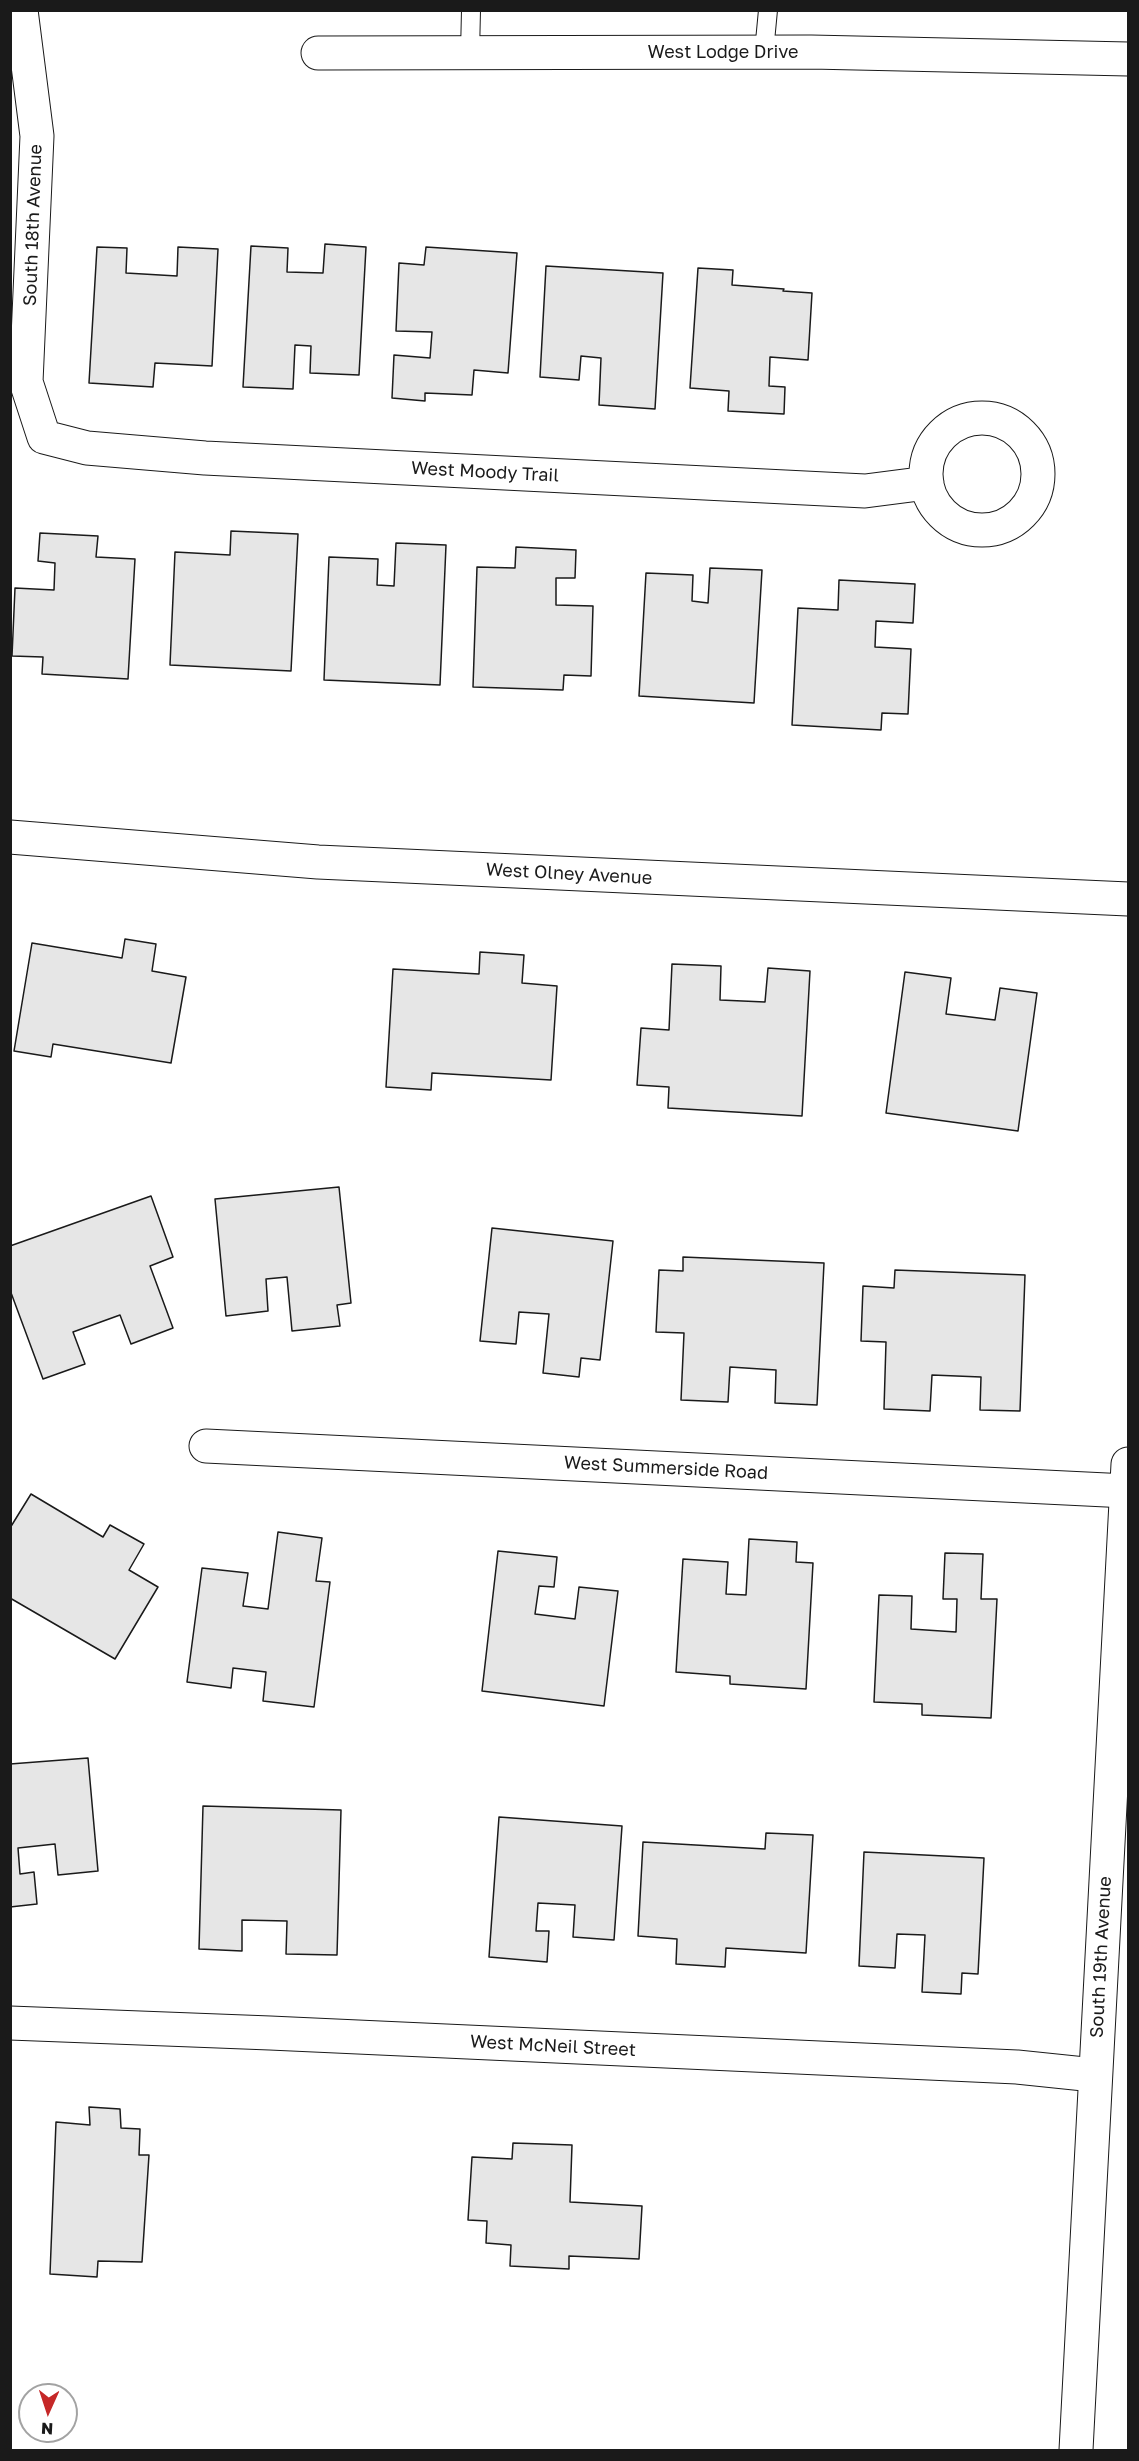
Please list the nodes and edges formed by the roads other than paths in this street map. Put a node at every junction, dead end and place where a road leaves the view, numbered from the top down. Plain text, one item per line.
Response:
1 (21, 10) edge
2 (471, 10) edge
3 (768, 10) edge
4 (764, 52) junction
5 (318, 53) dead end
6 (470, 53) junction
7 (1128, 59) edge
8 (22, 225) edge
9 (44, 437) joint
10 (927, 483) dead end
11 (10, 837) edge
12 (1128, 899) edge
13 (206, 1446) dead end
14 (1128, 1477) edge
15 (10, 2023) edge
16 (1094, 2075) junction
17 (1076, 2451) edge

1 - 8 street, South 18th Avenue
2 - 6 lane
3 - 4 lane
4 - 6 street, West Lodge Drive
4 - 7 street, West Lodge Drive
5 - 6 street, West Lodge Drive
8 - 9 street, South 18th Avenue
9 - 10 street, West Moody Trail
11 - 12 street, West Olney Avenue
13 - 14 street, West Summerside Road
14 - 16 street, South 19th Avenue
15 - 16 street, West McNeil Street
16 - 17 street, South 19th Avenue

